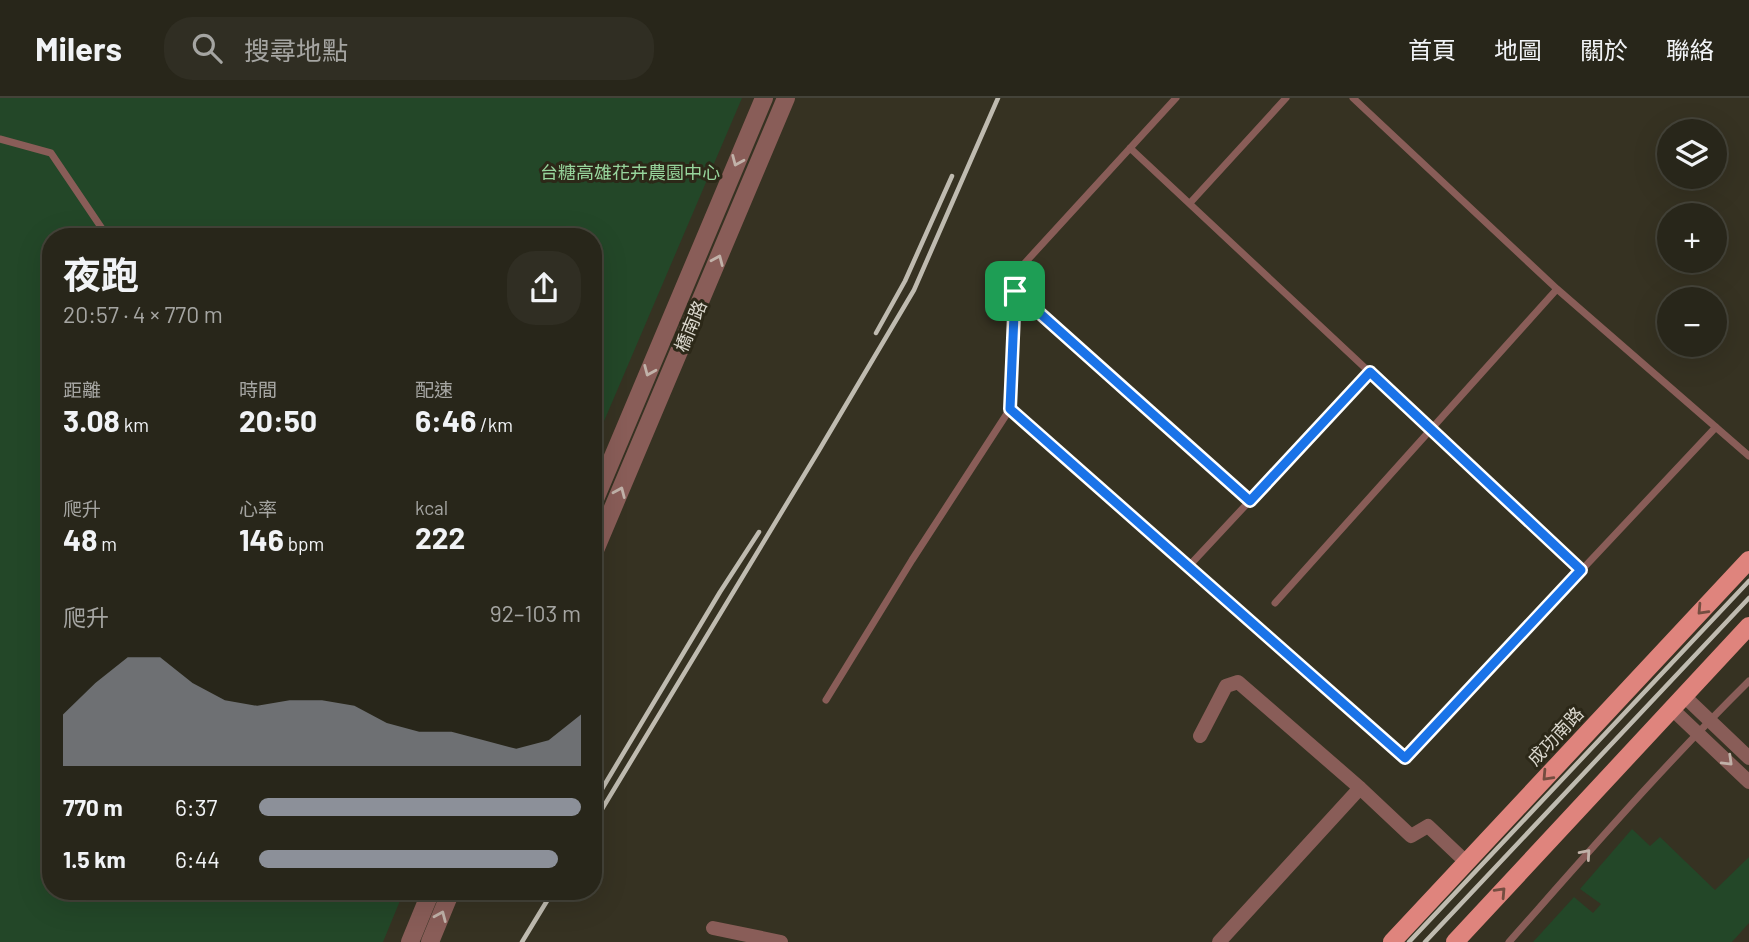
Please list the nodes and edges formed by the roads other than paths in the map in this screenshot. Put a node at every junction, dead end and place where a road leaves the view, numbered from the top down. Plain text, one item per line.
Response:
1 (764, 98) edge
2 (786, 98) edge
3 (1176, 98) edge
4 (1286, 98) edge
5 (1353, 98) edge
6 (0, 139) edge
7 (1130, 148) junction
8 (1190, 203) junction
9 (102, 228) edge
10 (1558, 289) junction
11 (1015, 291) junction
12 (1370, 372) junction
13 (1010, 409) junction
14 (1716, 427) junction
15 (1431, 429) junction
16 (1749, 456) edge
17 (602, 483) edge
18 (1250, 501) junction
19 (602, 534) edge
20 (1749, 560) edge
21 (1188, 567) junction
22 (1581, 570) junction
23 (1275, 603) dead end
24 (1749, 626) edge
25 (1749, 681) edge
26 (826, 700) dead end
27 (1677, 702) junction
28 (1709, 720) junction
29 (1698, 733) junction
30 (1200, 736) dead end
31 (1749, 758) edge
32 (1749, 782) edge
33 (1360, 788) junction
34 (1466, 862) junction
35 (427, 900) edge
36 (448, 900) edge
37 (713, 928) dead end
38 (410, 942) edge
39 (430, 942) edge
40 (781, 942) edge
41 (1219, 942) edge
42 (1392, 942) edge
43 (1455, 942) edge
44 (1509, 942) edge

1 -> 17 street, 橋南路
19 -> 2 street, 橋南路
3 - 7 lane
4 - 8 lane
5 - 10 lane
6 - 9 lane
7 - 8 lane
7 - 11 lane
8 - 12 lane
10 - 14 lane
10 - 15 lane
11 - 13 lane
11 - 18 lane
12 - 15 lane
12 - 18 lane
13 - 21 lane
13 - 26 lane
14 - 16 lane
14 - 22 lane
15 - 22 lane
15 - 23 lane
18 - 21 lane
20 -> 34 main road, 成功南路
21 - 22 lane
24 - 27 main road
25 - 28 lane
27 - 28 street
27 - 29 street
43 -> 27 main road
28 - 29 lane
28 - 31 street
29 -> 32 street
44 -> 29 lane
30 - 33 street
33 - 34 street
33 - 41 street
34 - 42 main road, 成功南路
35 - 38 street
39 -> 36 street
37 - 40 street

